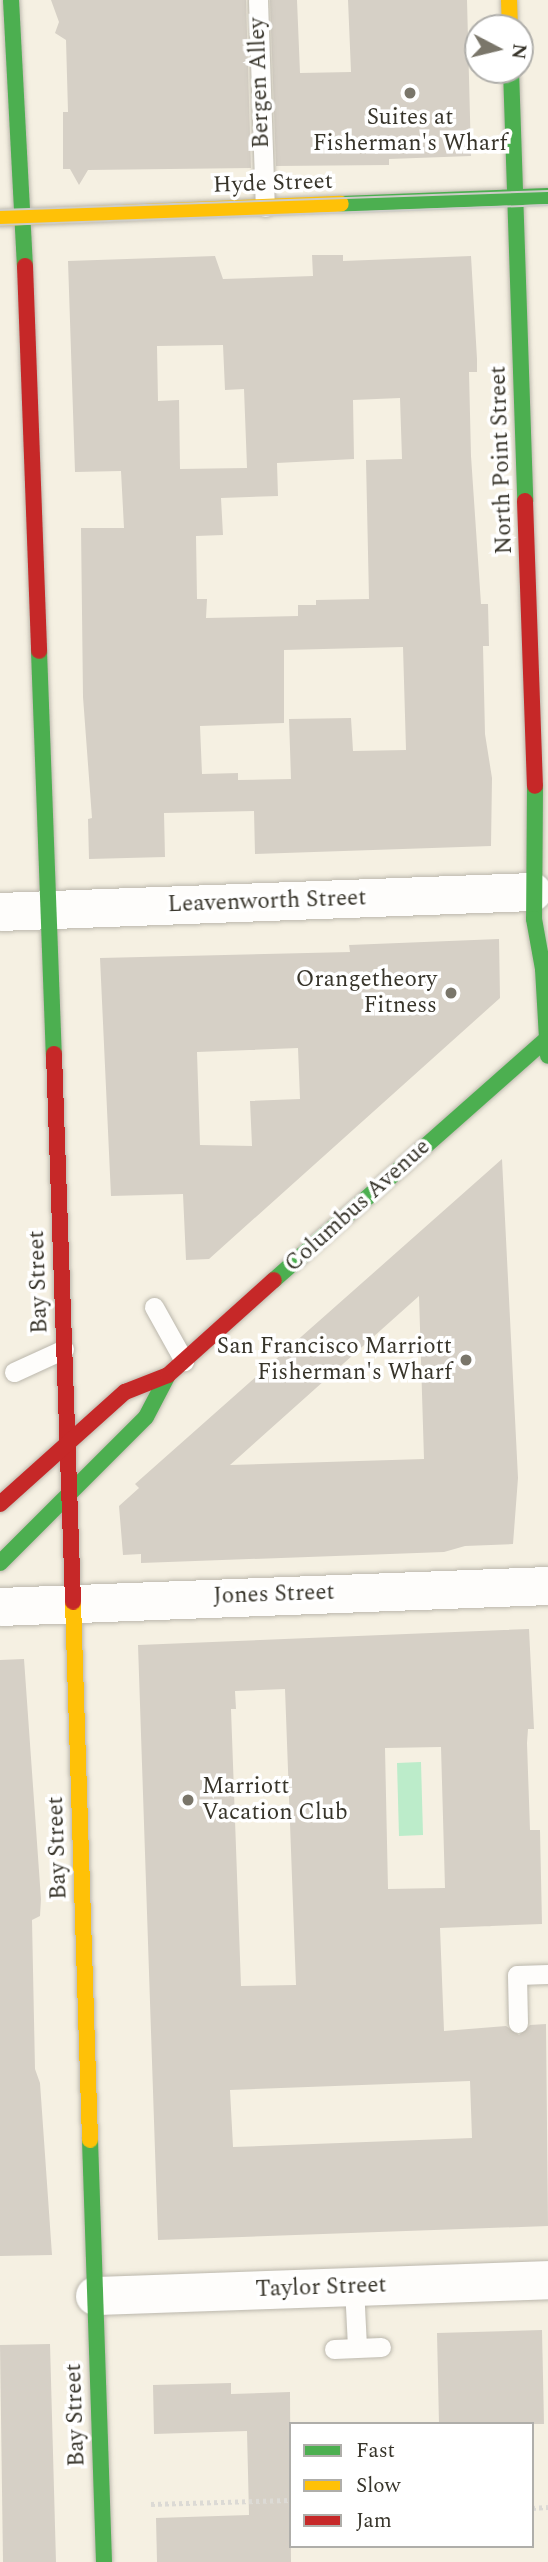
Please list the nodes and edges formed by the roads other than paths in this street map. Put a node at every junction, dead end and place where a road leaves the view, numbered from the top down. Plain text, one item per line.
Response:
1 (11, 0) edge
2 (258, 0) edge
3 (512, 84) edge
4 (548, 196) edge
5 (516, 198) junction
6 (265, 207) junction
7 (23, 217) junction
8 (0, 218) edge
9 (543, 853) edge
10 (533, 892) junction
11 (47, 910) junction
12 (0, 912) edge
13 (548, 945) edge
14 (543, 969) junction
15 (547, 1044) edge
16 (154, 1307) dead end
17 (64, 1349) junction
18 (184, 1361) junction
19 (13, 1372) dead end
20 (168, 1375) junction
21 (68, 1446) junction
22 (69, 1495) junction
23 (0, 1504) edge
24 (0, 1563) edge
25 (548, 1586) edge
26 (73, 1603) junction
27 (0, 1607) edge
28 (548, 1974) edge
29 (518, 2023) dead end
30 (548, 2280) edge
31 (354, 2287) junction
32 (95, 2296) junction
33 (357, 2347) junction
34 (381, 2347) dead end
35 (334, 2349) dead end
36 (104, 2562) edge

1 - 7 main road, Bay Street
2 - 6 lane, Bergen Alley
3 - 5 main road, North Point Street
4 - 5 main road, Hyde Street
5 - 6 main road, Hyde Street
5 - 9 main road, North Point Street
6 - 7 main road, Hyde Street
7 - 8 main road, Hyde Street
7 - 11 main road, Bay Street
9 - 10 main road, North Point Street
10 - 11 street, Leavenworth Street
10 - 14 main road, North Point Street
11 - 12 street, Leavenworth Street
11 - 17 main road, Bay Street
13 - 14 main road, North Point Street
14 - 15 main road, North Point Street
15 - 18 main road, Columbus Avenue
16 - 18 lane
17 - 19 lane
17 - 21 main road, Bay Street
18 - 20 main road, Columbus Avenue
20 - 21 main road, Columbus Avenue
20 - 22 main road, Columbus Avenue
21 - 22 main road, Bay Street
21 - 23 main road, Columbus Avenue
22 - 24 main road, Columbus Avenue
22 - 26 main road, Bay Street
25 - 26 street, Jones Street
26 - 27 street, Jones Street
26 - 32 main road, Bay Street
28 - 29 lane
30 - 31 street, Taylor Street
31 - 32 street, Taylor Street
31 - 33 lane
32 - 36 main road, Bay Street
33 - 34 lane
33 - 35 lane

